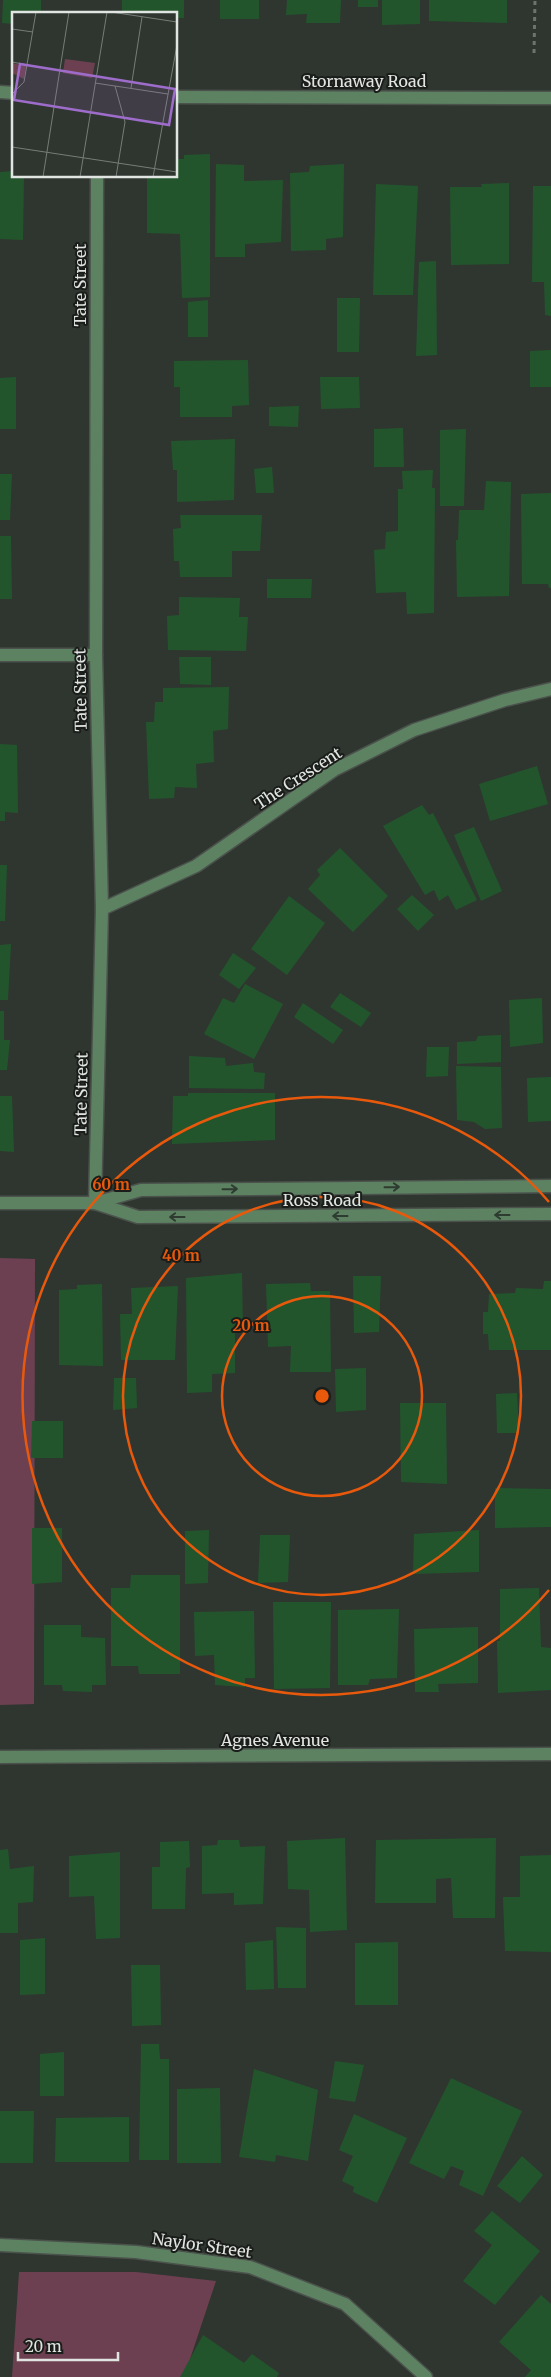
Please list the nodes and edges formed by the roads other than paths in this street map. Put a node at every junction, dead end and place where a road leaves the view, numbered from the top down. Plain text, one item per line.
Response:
1 (178, 97) edge
2 (551, 98) edge
3 (97, 178) edge
4 (0, 655) edge
5 (96, 655) junction
6 (551, 689) edge
7 (102, 908) junction
8 (551, 1186) edge
9 (0, 1203) edge
10 (95, 1203) junction
11 (551, 1214) edge
12 (551, 1754) edge
13 (0, 1757) edge
14 (0, 2245) edge
15 (426, 2377) edge

1 - 2 street, Stornaway Road
3 - 5 street, Tate Street
4 - 5 street
5 - 7 street, Tate Street
6 - 7 street, The Crescent
7 - 10 street, Tate Street
10 -> 8 street, Ross Road
9 - 10 street, Ross Road
11 -> 10 street, Ross Road
12 - 13 street, Agnes Avenue
14 - 15 street, Naylor Street

